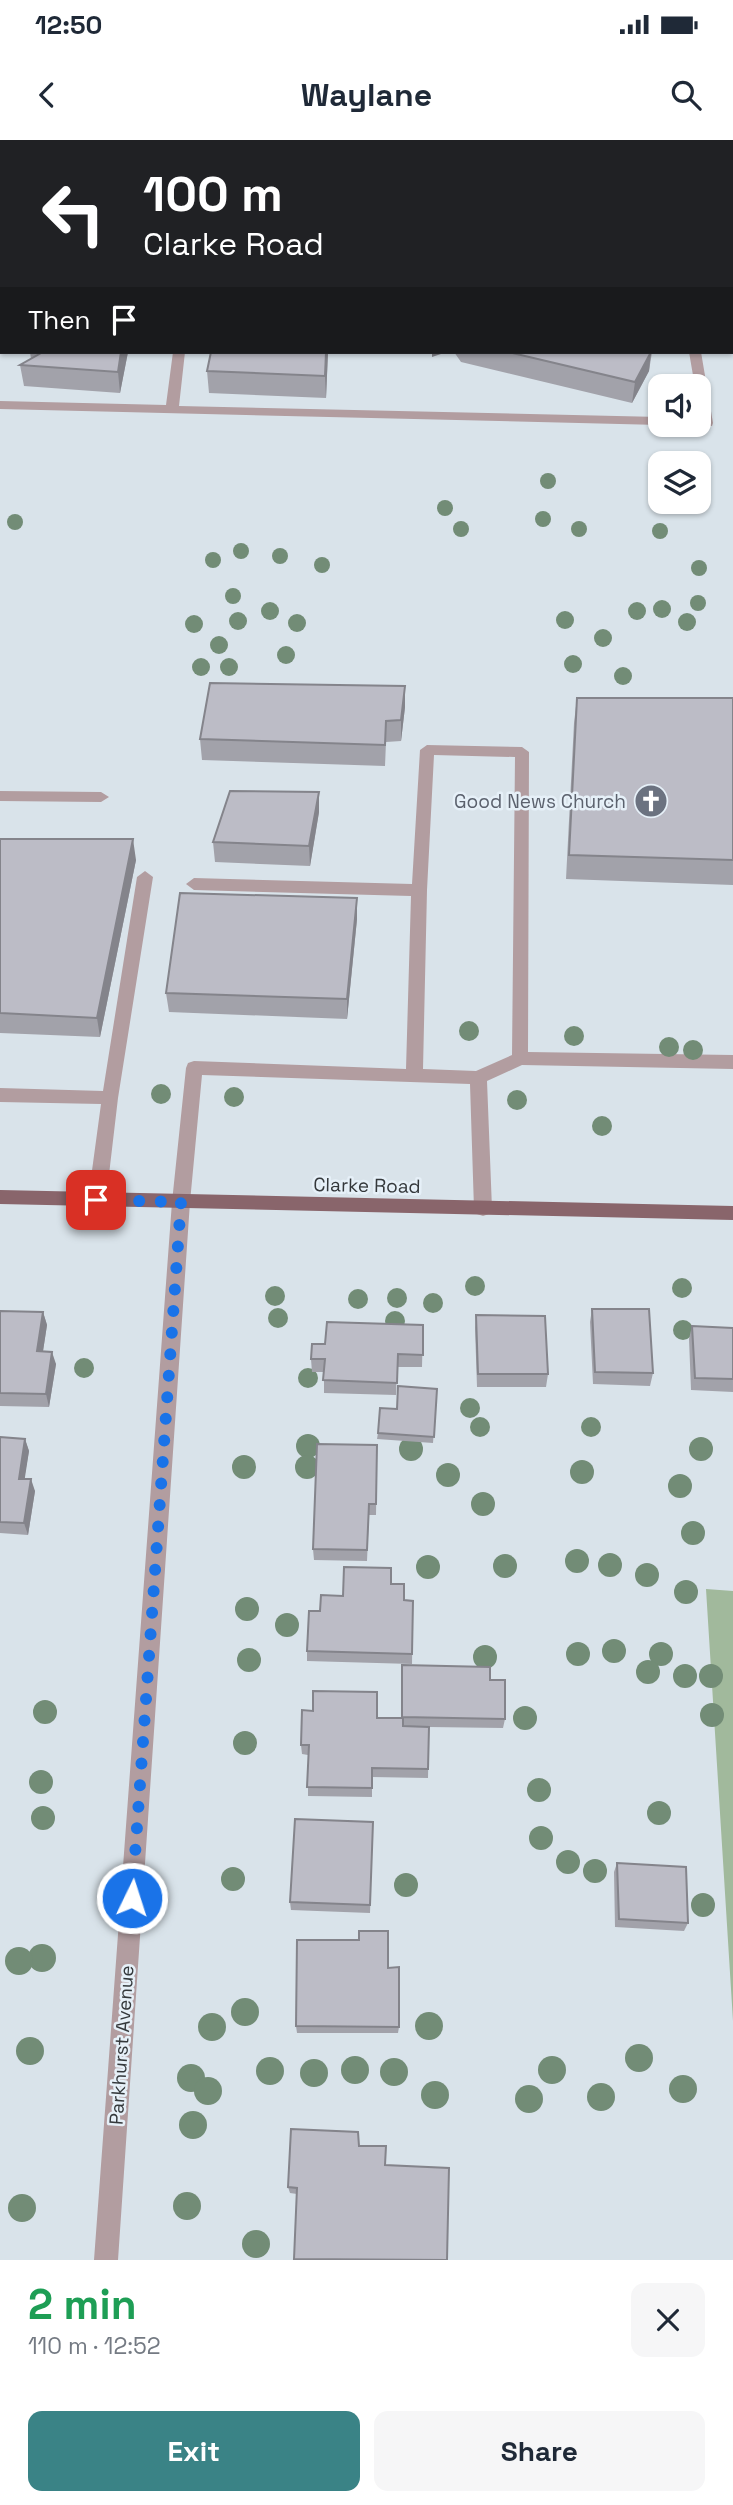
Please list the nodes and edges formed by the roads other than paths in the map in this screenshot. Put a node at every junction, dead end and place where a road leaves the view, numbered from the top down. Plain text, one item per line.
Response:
1 (179, 354) edge
2 (695, 354) edge
3 (699, 374) edge
4 (0, 405) edge
5 (172, 409) junction
6 (648, 421) edge
7 (0, 796) edge
8 (101, 797) dead end
9 (145, 877) dead end
10 (194, 884) dead end
11 (419, 890) junction
12 (520, 1058) junction
13 (733, 1062) edge
14 (414, 1076) junction
15 (478, 1078) junction
16 (0, 1096) edge
17 (110, 1098) junction
18 (0, 1197) edge
19 (96, 1200) junction
20 (181, 1202) junction
21 (483, 1209) junction
22 (733, 1213) edge
23 (106, 2260) edge

1 - 5 street
2 - 3 street
4 - 5 street
5 - 6 street
7 - 8 street
9 - 17 street
10 - 11 street
11 - 12 street
11 - 14 street
12 - 13 street
12 - 15 street
14 - 15 street
14 - 20 street, Parkhurst Avenue
15 - 21 street
16 - 17 street
17 - 19 street
18 - 19 main road, Clarke Road
19 - 20 main road, Clarke Road
20 - 21 main road, Clarke Road
20 - 23 street, Parkhurst Avenue
21 - 22 main road, Clarke Road

